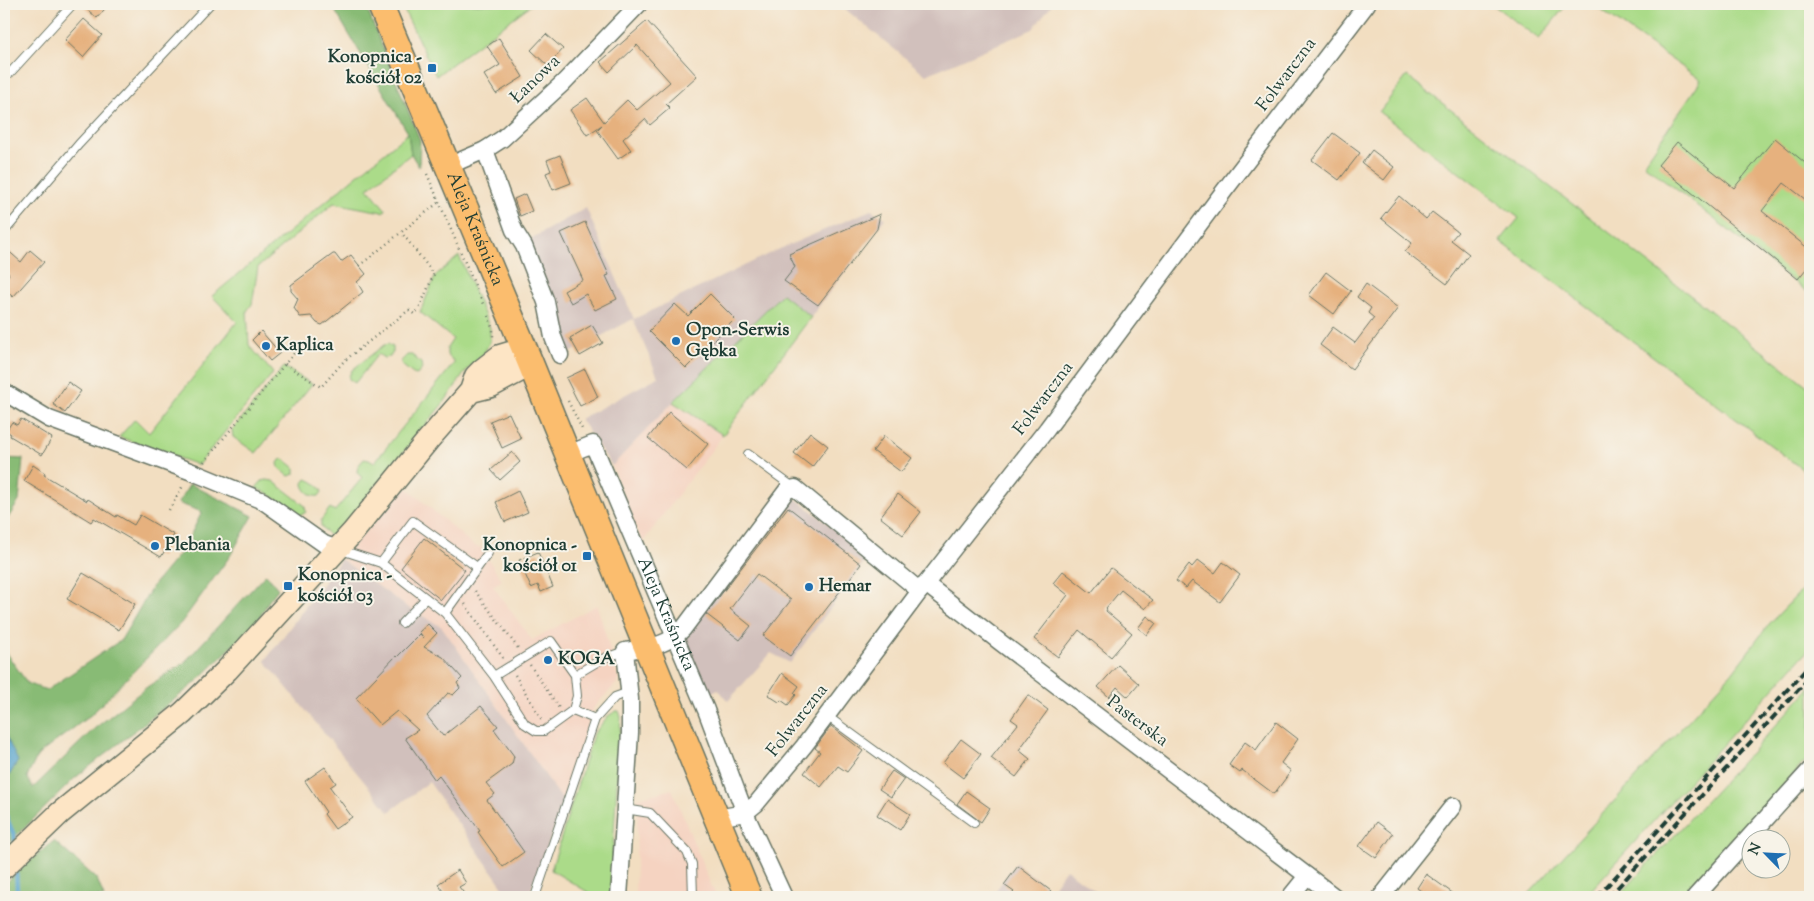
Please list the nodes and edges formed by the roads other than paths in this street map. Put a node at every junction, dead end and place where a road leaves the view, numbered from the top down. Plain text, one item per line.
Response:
1 (73, 4) edge
2 (210, 4) edge
3 (380, 4) edge
4 (639, 4) edge
5 (1368, 4) edge
6 (10, 73) dead end
7 (485, 150) junction
8 (437, 170) junction
9 (4, 232) edge
10 (527, 355) junction
11 (560, 355) dead end
12 (4, 392) edge
13 (568, 454) junction
14 (748, 454) dead end
15 (795, 488) junction
16 (338, 549) junction
17 (488, 553) dead end
18 (381, 563) junction
19 (478, 568) junction
20 (923, 587) junction
21 (426, 598) junction
22 (445, 613) junction
23 (402, 623) dead end
24 (674, 638) junction
25 (636, 649) junction
26 (575, 675) junction
27 (494, 676) junction
28 (629, 692) junction
29 (573, 710) junction
30 (827, 716) junction
31 (595, 719) junction
32 (1810, 770) edge
33 (1453, 806) dead end
34 (624, 809) junction
35 (745, 813) junction
36 (717, 818) junction
37 (974, 823) dead end
38 (4, 867) edge
39 (1307, 876) junction
40 (1330, 893) edge
41 (693, 895) edge
42 (535, 897) edge
43 (619, 897) edge
44 (683, 897) edge
45 (750, 897) edge
46 (784, 897) edge
47 (1290, 897) edge
48 (1381, 897) edge
49 (1695, 897) edge

1 - 6 lane
2 - 9 lane
3 - 8 main road, Aleja Kraśnicka
4 - 7 street, Łanowa
5 - 20 street, Folwarczna
7 - 8 street, Łanowa
7 - 11 street
8 - 10 main road, Aleja Kraśnicka
10 - 13 main road, Aleja Kraśnicka
10 - 16 street
12 - 16 street
13 - 24 street, Aleja Kraśnicka
13 - 25 main road, Aleja Kraśnicka
14 - 15 lane
15 - 20 street, Pasterska
15 - 24 street
16 - 18 lane
16 - 38 street
17 - 19 lane
18 - 19 lane
18 - 21 lane
19 - 22 lane
20 - 30 street, Folwarczna
20 - 39 street, Pasterska
21 - 22 lane
21 - 23 lane
22 - 27 lane
24 - 25 street
24 - 35 street, Aleja Kraśnicka
25 - 26 lane
25 - 28 street
25 - 36 main road, Aleja Kraśnicka
26 - 27 lane
26 - 29 lane
27 - 29 lane
28 - 31 lane
28 - 34 street
29 - 31 lane
30 - 35 street, Folwarczna
30 - 37 lane
31 - 42 lane
32 - 49 street
33 - 48 street
34 - 41 lane
34 - 43 street
35 - 36 street
35 - 46 street, Aleja Kraśnicka
36 - 45 main road
39 - 40 street, Pasterska
39 - 47 street
41 - 44 lane

